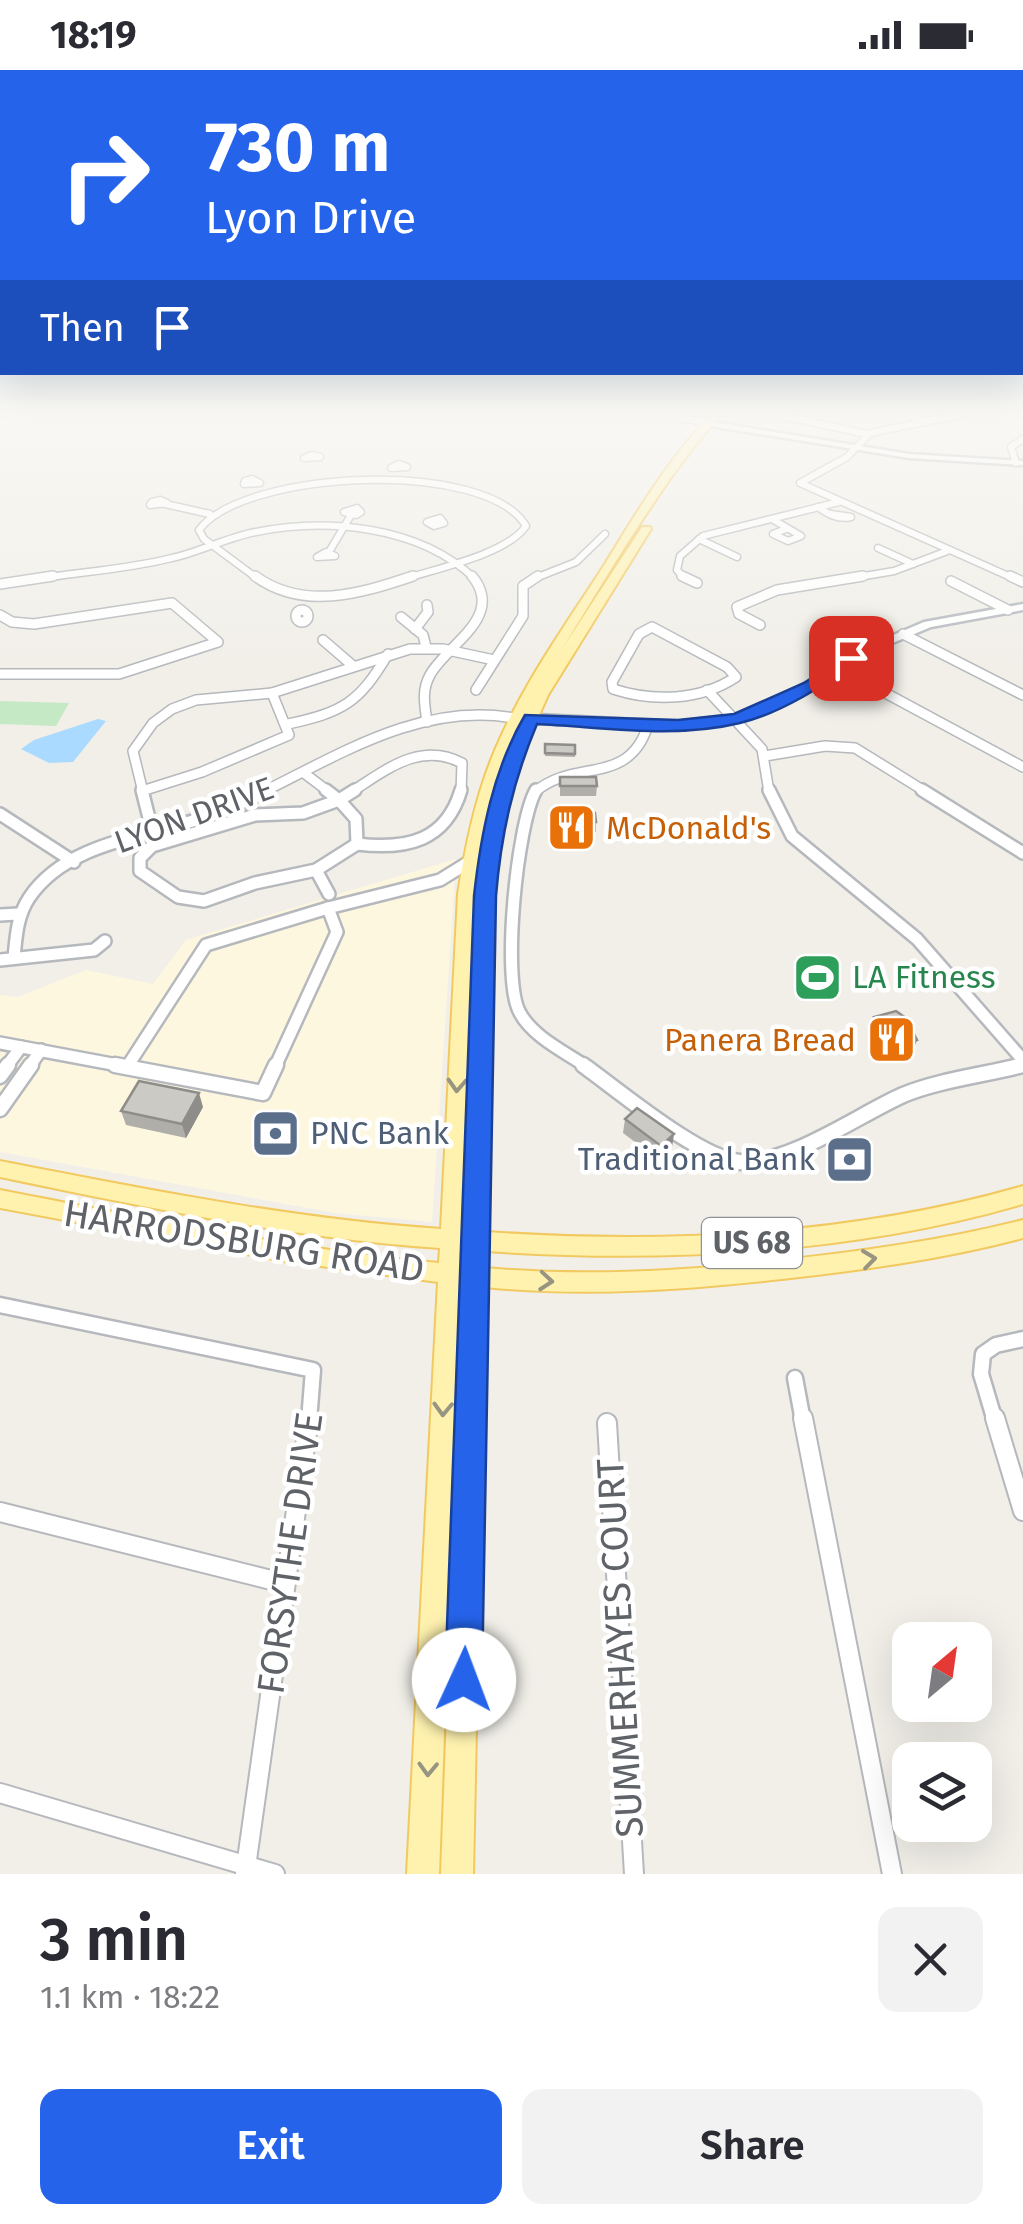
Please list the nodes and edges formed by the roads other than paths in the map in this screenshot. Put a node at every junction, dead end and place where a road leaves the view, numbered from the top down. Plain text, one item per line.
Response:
1 (270, 495) edge
2 (478, 495) edge
3 (655, 495) edge
4 (824, 495) edge
5 (266, 496) joint
6 (838, 502) junction
7 (166, 504) dead end
8 (818, 507) junction
9 (210, 514) junction
10 (831, 514) dead end
11 (350, 515) dead end
12 (772, 519) junction
13 (431, 525) dead end
14 (786, 529) dead end
15 (348, 530) junction
16 (605, 534) dead end
17 (699, 539) junction
18 (405, 540) junction
19 (211, 544) junction
20 (878, 548) dead end
21 (950, 550) junction
22 (329, 552) dead end
23 (737, 557) dead end
24 (451, 560) junction
25 (913, 564) junction
26 (952, 581) dead end
27 (1023, 582) edge
28 (0, 584) edge
29 (697, 584) dead end
30 (312, 598) junction
31 (427, 605) dead end
32 (1023, 607) edge
33 (1008, 610) junction
34 (305, 612) dead end
35 (0, 614) edge
36 (401, 618) dead end
37 (760, 625) dead end
38 (416, 629) junction
39 (903, 634) junction
40 (322, 640) dead end
41 (426, 647) junction
42 (450, 650) junction
43 (389, 653) junction
44 (494, 660) junction
45 (352, 665) junction
46 (838, 668) junction
47 (0, 674) edge
48 (476, 690) dead end
49 (707, 690) junction
50 (272, 693) junction
51 (1023, 695) edge
52 (522, 718) junction
53 (737, 718) junction
54 (427, 722) junction
55 (288, 724) junction
56 (648, 725) junction
57 (765, 756) junction
58 (1023, 767) edge
59 (304, 773) junction
60 (142, 791) junction
61 (338, 800) junction
62 (0, 814) edge
63 (152, 830) junction
64 (356, 844) junction
65 (1023, 854) edge
66 (74, 862) junction
67 (470, 862) junction
68 (316, 870) junction
69 (440, 880) junction
70 (467, 885) junction
71 (329, 894) dead end
72 (328, 908) junction
73 (18, 914) junction
74 (0, 916) edge
75 (105, 940) dead end
76 (14, 958) junction
77 (0, 960) edge
78 (0, 1043) edge
79 (21, 1047) junction
80 (41, 1050) junction
81 (1023, 1063) edge
82 (127, 1068) junction
83 (0, 1076) edge
84 (0, 1110) edge
85 (0, 1168) edge
86 (1023, 1196) edge
87 (0, 1199) edge
88 (1023, 1229) edge
89 (449, 1241) junction
90 (477, 1243) junction
91 (448, 1274) junction
92 (476, 1276) junction
93 (0, 1305) edge
94 (1023, 1339) edge
95 (795, 1378) dead end
96 (607, 1423) dead end
97 (1023, 1511) edge
98 (0, 1512) edge
99 (284, 1583) junction
100 (0, 1793) edge
101 (246, 1871) edge
102 (276, 1874) edge
103 (423, 1874) edge
104 (457, 1874) edge
105 (634, 1874) edge
106 (892, 1874) edge

1 - 5 street
2 - 24 street
3 - 52 main road
4 - 6 street
5 - 9 street
6 - 8 street
6 - 21 street
7 - 9 street
8 - 10 street
8 - 12 street
9 - 19 street
11 - 15 street
12 - 14 street
12 - 17 street
13 - 18 street
15 - 18 street
15 - 19 street
15 - 22 street
16 - 44 street
17 - 23 street
17 - 29 street
18 - 24 street
19 - 28 street
19 - 30 street
20 - 25 street
21 - 25 street
21 - 27 street
24 - 30 street
24 - 42 street
25 - 37 street
26 - 33 street
30 - 34 street
31 - 38 street
32 - 33 street, LYON DRIVE
33 - 39 street, LYON DRIVE
35 - 47 street
36 - 38 street
38 - 41 street
39 - 46 street, LYON DRIVE
39 - 51 street
40 - 45 street
41 - 42 street
41 - 43 street
42 - 44 street
42 - 54 street
43 - 45 street
43 - 55 street
44 - 48 street
45 - 50 street
46 - 53 street, LYON DRIVE
46 - 58 street
49 - 49 street
49 - 53 street
50 - 55 street
50 - 60 street
52 - 54 street, LYON DRIVE
52 - 56 street, LYON DRIVE
52 - 67 main road
52 - 90 main road
53 - 56 street, LYON DRIVE
53 - 57 street
54 - 59 street, LYON DRIVE
55 - 60 street
56 - 81 street
57 - 65 street
57 - 81 street
59 - 61 street
59 - 63 street, LYON DRIVE
60 - 63 street
61 - 64 street
61 - 64 street
61 - 68 street
62 - 66 street
63 - 66 street, LYON DRIVE
64 - 68 street
66 - 73 street, LYON DRIVE
67 - 69 street
67 - 70 main road
68 - 71 street
69 - 70 street
69 - 72 street
70 -> 89 main road
72 - 82 street
72 - 82 street
73 - 74 street
73 - 76 street
75 - 76 street
76 - 77 street
78 - 79 street
79 - 80 street
79 - 83 street
80 - 82 street
80 - 84 street
85 - 89 main road, HARRODSBURG ROAD / US 68
86 - 90 main road, HARRODSBURG ROAD / US 68
87 - 91 main road, HARRODSBURG ROAD / US 68
92 -> 88 main road, HARRODSBURG ROAD / US 68
89 - 90 main road, HARRODSBURG ROAD / US 68
89 - 91 main road
90 - 92 main road
91 - 92 main road, HARRODSBURG ROAD / US 68
91 -> 103 main road
92 - 104 main road
93 - 99 street, FORSYTHE DRIVE
94 - 97 street
95 - 106 street
96 - 105 street, SUMMERHAYES COURT
98 - 99 street
99 - 101 street, FORSYTHE DRIVE
100 - 101 street
101 - 102 street

